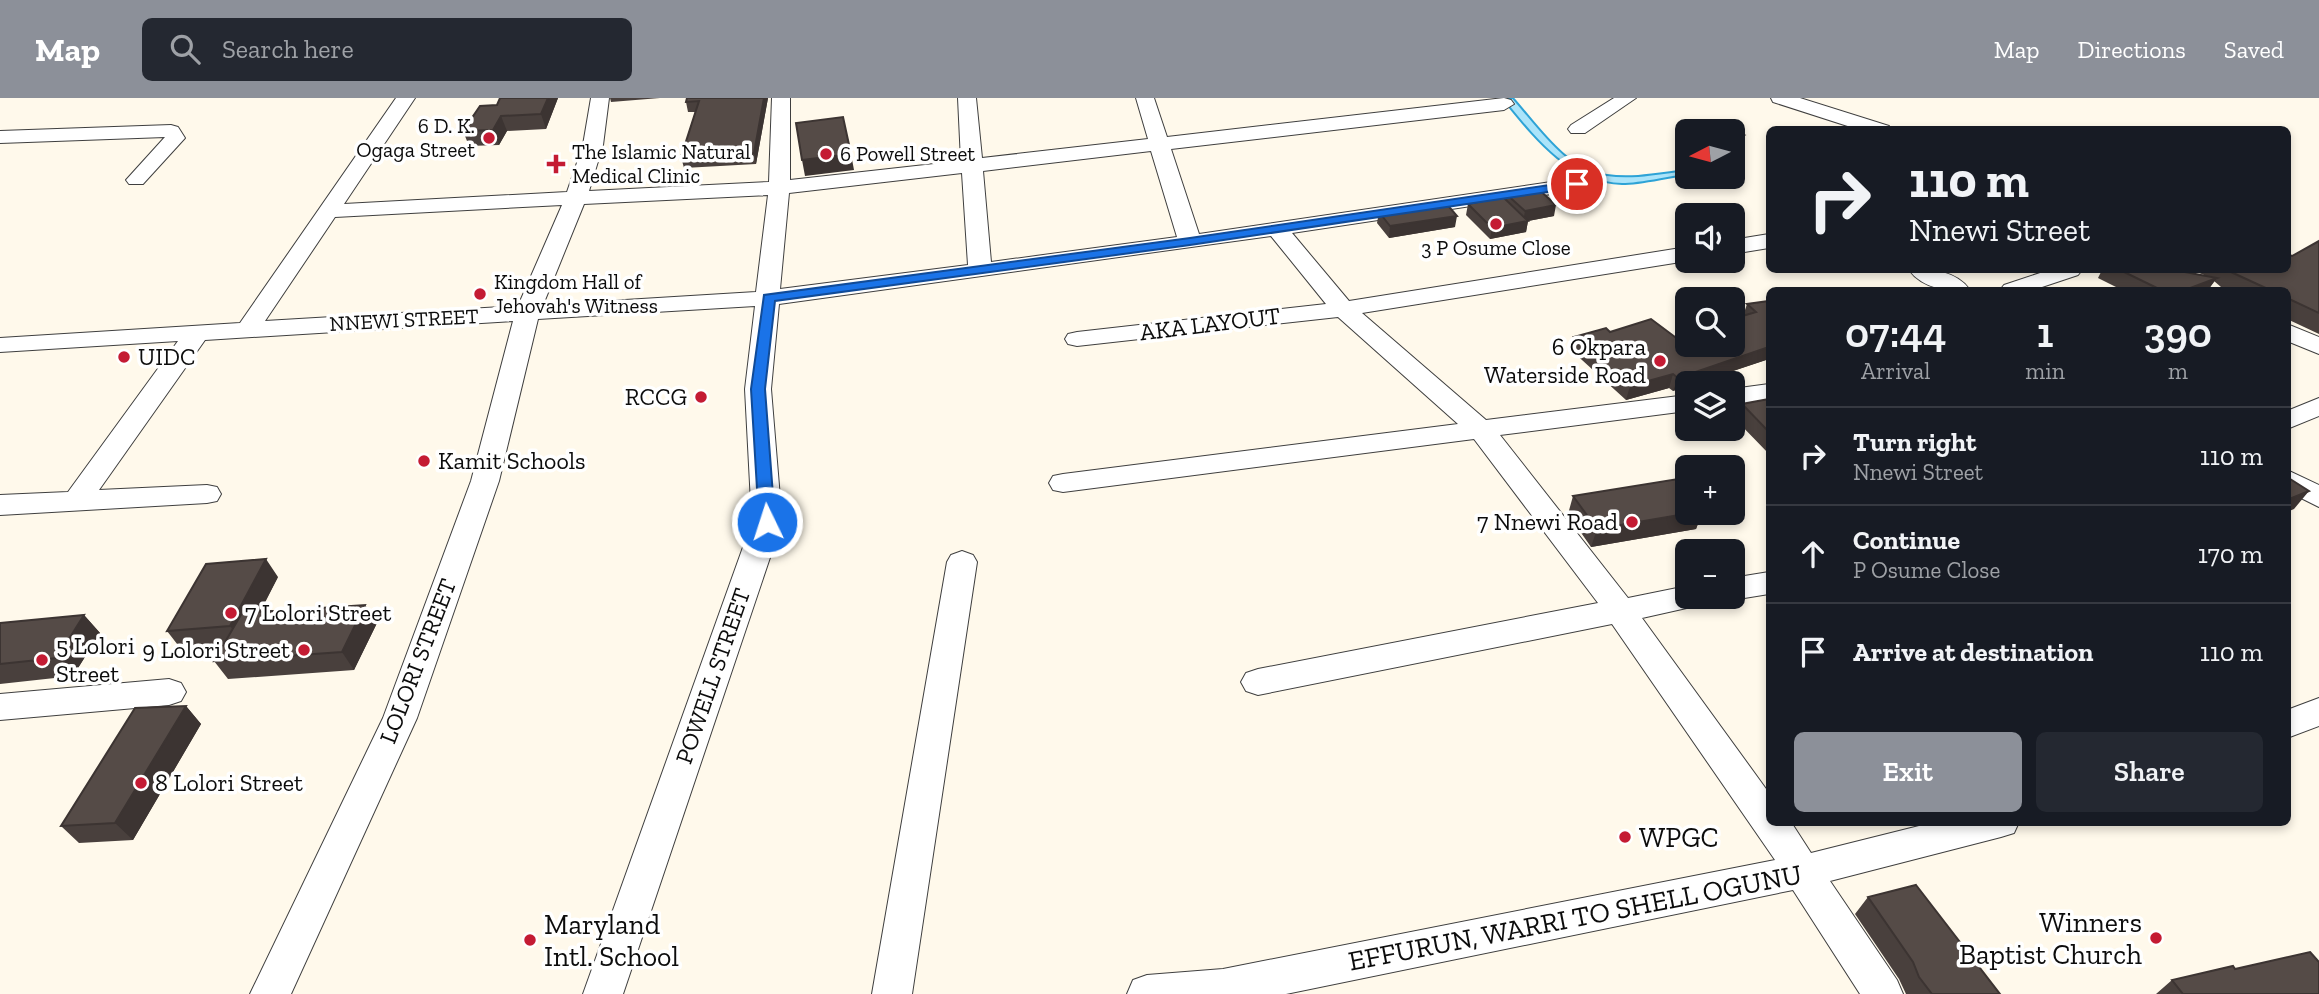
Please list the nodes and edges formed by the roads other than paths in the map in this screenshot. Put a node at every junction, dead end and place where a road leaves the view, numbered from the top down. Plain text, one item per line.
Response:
1 (406, 98) edge
2 (600, 98) edge
3 (781, 98) edge
4 (967, 98) edge
5 (1145, 98) edge
6 (1627, 98) edge
7 (1780, 98) edge
8 (1504, 104) dead end
9 (1869, 126) edge
10 (1578, 130) dead end
11 (0, 137) edge
12 (1159, 146) junction
13 (972, 164) junction
14 (136, 180) dead end
15 (1577, 184) dead end
16 (779, 188) junction
17 (576, 198) junction
18 (328, 211) junction
19 (1276, 228) junction
20 (1766, 241) edge
21 (1190, 242) junction
22 (1745, 245) edge
23 (1675, 256) edge
24 (980, 271) junction
25 (1927, 273) edge
26 (2061, 273) edge
27 (1952, 287) edge
28 (2021, 287) edge
29 (769, 298) junction
30 (1343, 309) junction
31 (527, 313) junction
32 (247, 330) junction
33 (198, 332) junction
34 (2291, 333) edge
35 (1077, 340) dead end
36 (0, 345) edge
37 (2319, 347) edge
38 (1766, 392) edge
39 (1745, 395) edge
40 (1675, 405) edge
41 (2319, 406) edge
42 (2291, 419) edge
43 (1482, 432) junction
44 (2291, 481) edge
45 (1063, 483) dead end
46 (207, 495) dead end
47 (2319, 497) edge
48 (76, 501) junction
49 (0, 505) edge
50 (962, 562) dead end
51 (1766, 583) edge
52 (1745, 587) edge
53 (1675, 599) edge
54 (1619, 609) junction
55 (1258, 682) dead end
56 (169, 692) dead end
57 (0, 707) edge
58 (2319, 710) edge
59 (2291, 723) edge
60 (1766, 816) edge
61 (1773, 826) edge
62 (1985, 826) edge
63 (1804, 871) junction
64 (270, 994) edge
65 (604, 994) edge
66 (891, 994) edge
67 (1147, 994) edge
68 (1883, 994) edge

1 - 18 street
2 - 17 street, LOLORI STREET
3 - 16 street, POWELL STREET
4 - 13 street
5 - 12 street
6 - 10 street
7 - 9 street
8 - 12 street
11 - 14 street
12 - 13 street
12 - 21 street
13 - 16 street
13 - 24 street
15 - 19 street, NNEWI STREET
16 - 17 street
16 - 29 street, POWELL STREET
17 - 18 street
17 - 31 street, LOLORI STREET
18 - 32 street
19 - 21 street, NNEWI STREET
19 - 30 street
20 - 22 street
21 - 24 street, NNEWI STREET
23 - 30 street, AKA LAYOUT
24 - 29 street, NNEWI STREET
25 - 27 street
26 - 28 street
29 - 31 street, NNEWI STREET
29 - 65 street, POWELL STREET
30 - 35 street, AKA LAYOUT
30 - 43 street
31 - 32 street, NNEWI STREET
31 - 64 street, LOLORI STREET
32 - 33 street, NNEWI STREET
33 - 36 street, NNEWI STREET
33 - 48 street
34 - 37 street
38 - 39 street
40 - 43 street
41 - 42 street
43 - 45 street
43 - 54 street
44 - 47 street
46 - 48 street
48 - 49 street
50 - 66 street
51 - 52 street
53 - 54 street
54 - 55 street
54 - 60 street
56 - 57 street
58 - 59 street
61 - 63 street
62 - 63 street, EFFURUN, WARRI TO SHELL OGUNU
63 - 67 street, EFFURUN, WARRI TO SHELL OGUNU
63 - 68 street

